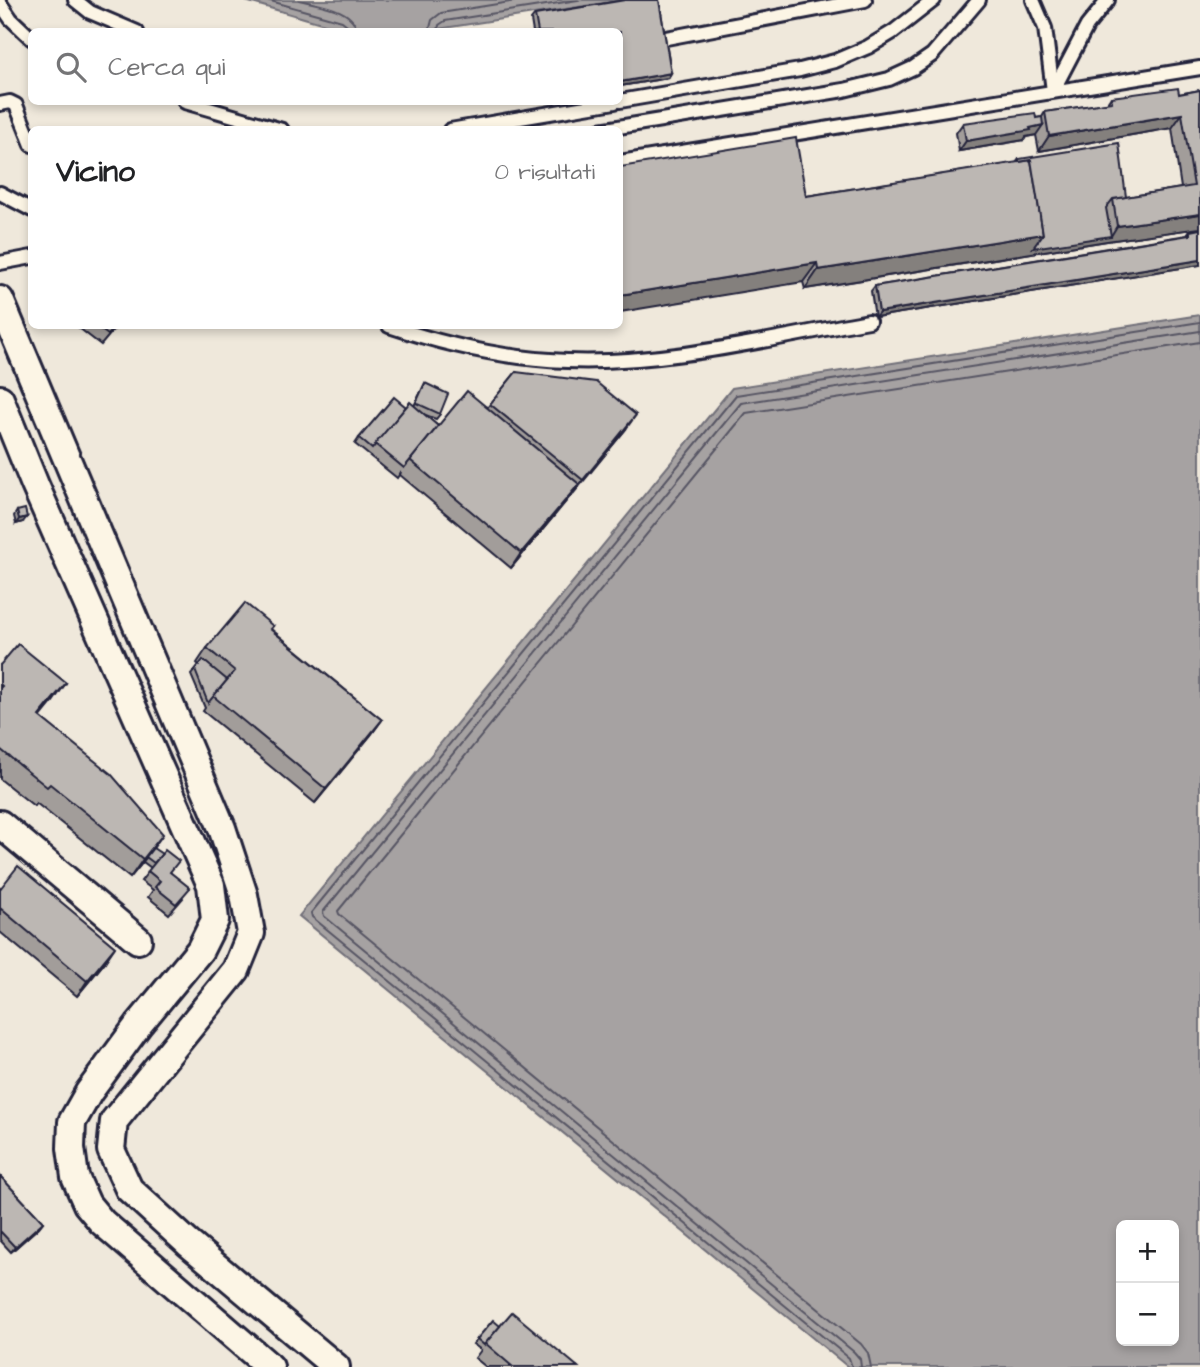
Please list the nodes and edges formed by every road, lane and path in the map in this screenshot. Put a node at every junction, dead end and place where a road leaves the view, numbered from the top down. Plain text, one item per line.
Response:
1 (75, 0) edge
2 (865, 0) edge
3 (934, 0) edge
4 (979, 0) edge
5 (1033, 0) edge
6 (1108, 0) edge
7 (0, 2) edge
8 (128, 28) edge
9 (28, 35) edge
10 (661, 39) edge
11 (1200, 68) edge
12 (1053, 92) junction
13 (623, 100) edge
14 (0, 104) edge
15 (195, 105) edge
16 (594, 105) edge
17 (268, 126) edge
18 (473, 126) edge
19 (623, 126) edge
20 (28, 135) edge
21 (623, 162) edge
22 (0, 193) edge
23 (28, 208) edge
24 (28, 258) edge
25 (0, 262) edge
26 (0, 300) edge
27 (869, 321) dead end
28 (398, 329) edge
29 (0, 399) edge
30 (0, 824) edge
31 (138, 940) dead end
32 (270, 1367) edge
33 (335, 1367) edge

1 - 8 lane
2 - 10 lane
3 - 13 lane
4 - 19 lane
5 - 12 lane
6 - 12 lane
7 - 9 lane
11 - 12 lane
12 - 21 lane
14 - 20 lane
15 - 17 lane
16 - 18 lane
22 - 23 lane
24 - 25 lane
26 - 33 street
27 - 28 lane
29 - 32 street
30 - 31 street

